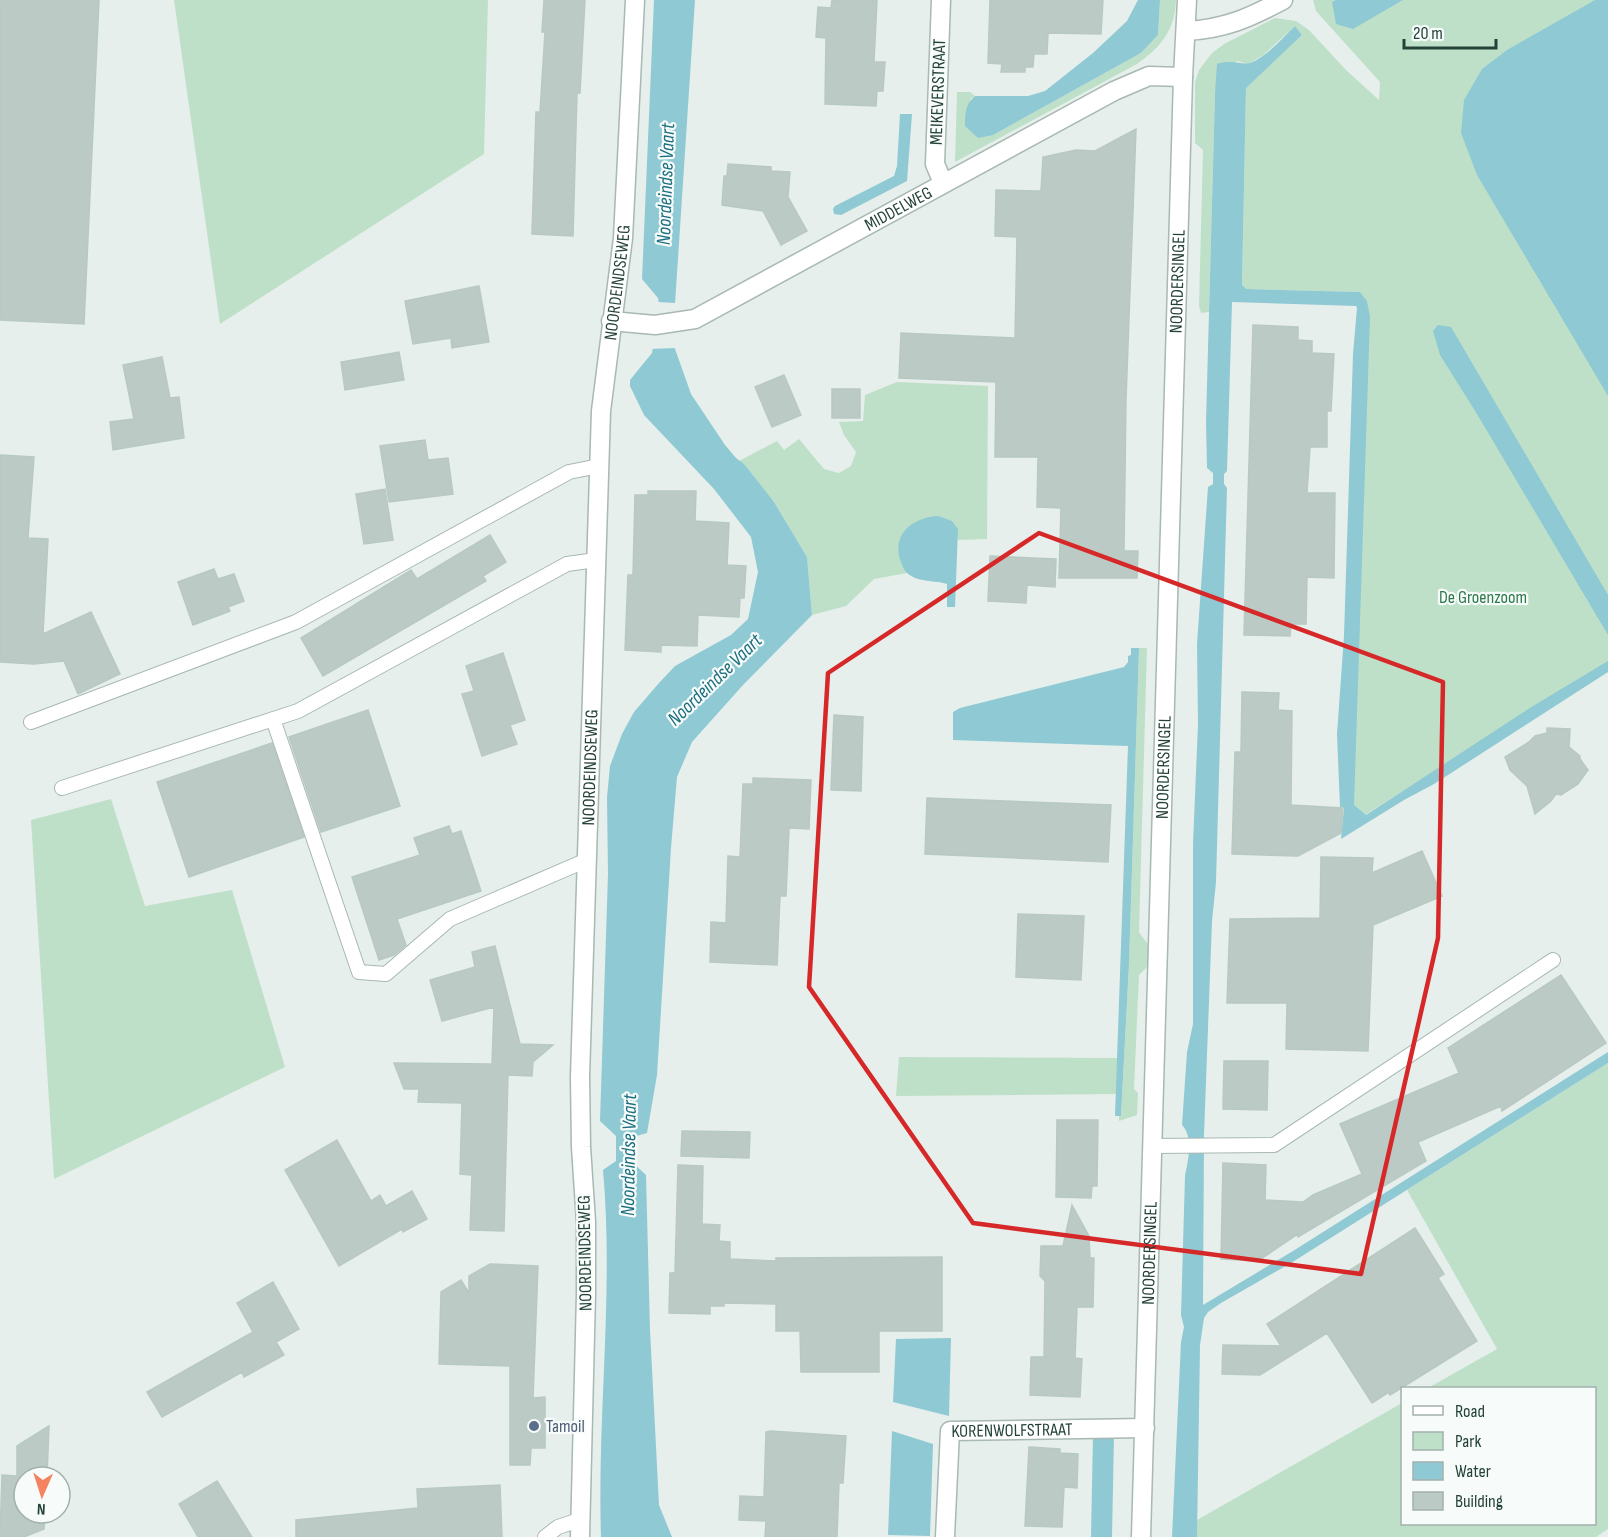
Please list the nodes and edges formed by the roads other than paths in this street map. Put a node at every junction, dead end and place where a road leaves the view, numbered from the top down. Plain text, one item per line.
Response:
1 (635, 0) edge
2 (941, 0) edge
3 (1187, 0) edge
4 (1283, 0) edge
5 (1186, 31) junction
6 (1183, 76) junction
7 (943, 183) junction
8 (611, 321) junction
9 (599, 466) junction
10 (596, 560) junction
11 (273, 719) junction
12 (31, 723) dead end
13 (62, 788) dead end
14 (587, 860) junction
15 (1553, 960) dead end
16 (1153, 1146) junction
17 (1145, 1428) junction
18 (580, 1528) edge
19 (545, 1537) edge
20 (945, 1537) edge
21 (1141, 1537) edge

1 - 8 street, NOORDEINDSEWEG
2 - 7 street, MEIKEVERSTRAAT
3 - 5 street, NOORDERSINGEL
4 - 5 street
5 - 6 street, NOORDERSINGEL
6 - 7 street, MIDDELWEG
6 - 16 street, NOORDERSINGEL
7 - 8 street, MIDDELWEG
8 - 9 street, NOORDEINDSEWEG
9 - 10 street, NOORDEINDSEWEG
9 - 12 lane
10 - 11 lane
10 - 14 street, NOORDEINDSEWEG
11 - 13 lane
11 - 14 lane
14 - 18 street, NOORDEINDSEWEG
15 - 16 lane
16 - 17 street, NOORDERSINGEL
17 - 20 street, KORENWOLFSTRAAT
17 - 21 street, NOORDERSINGEL
18 - 19 lane

